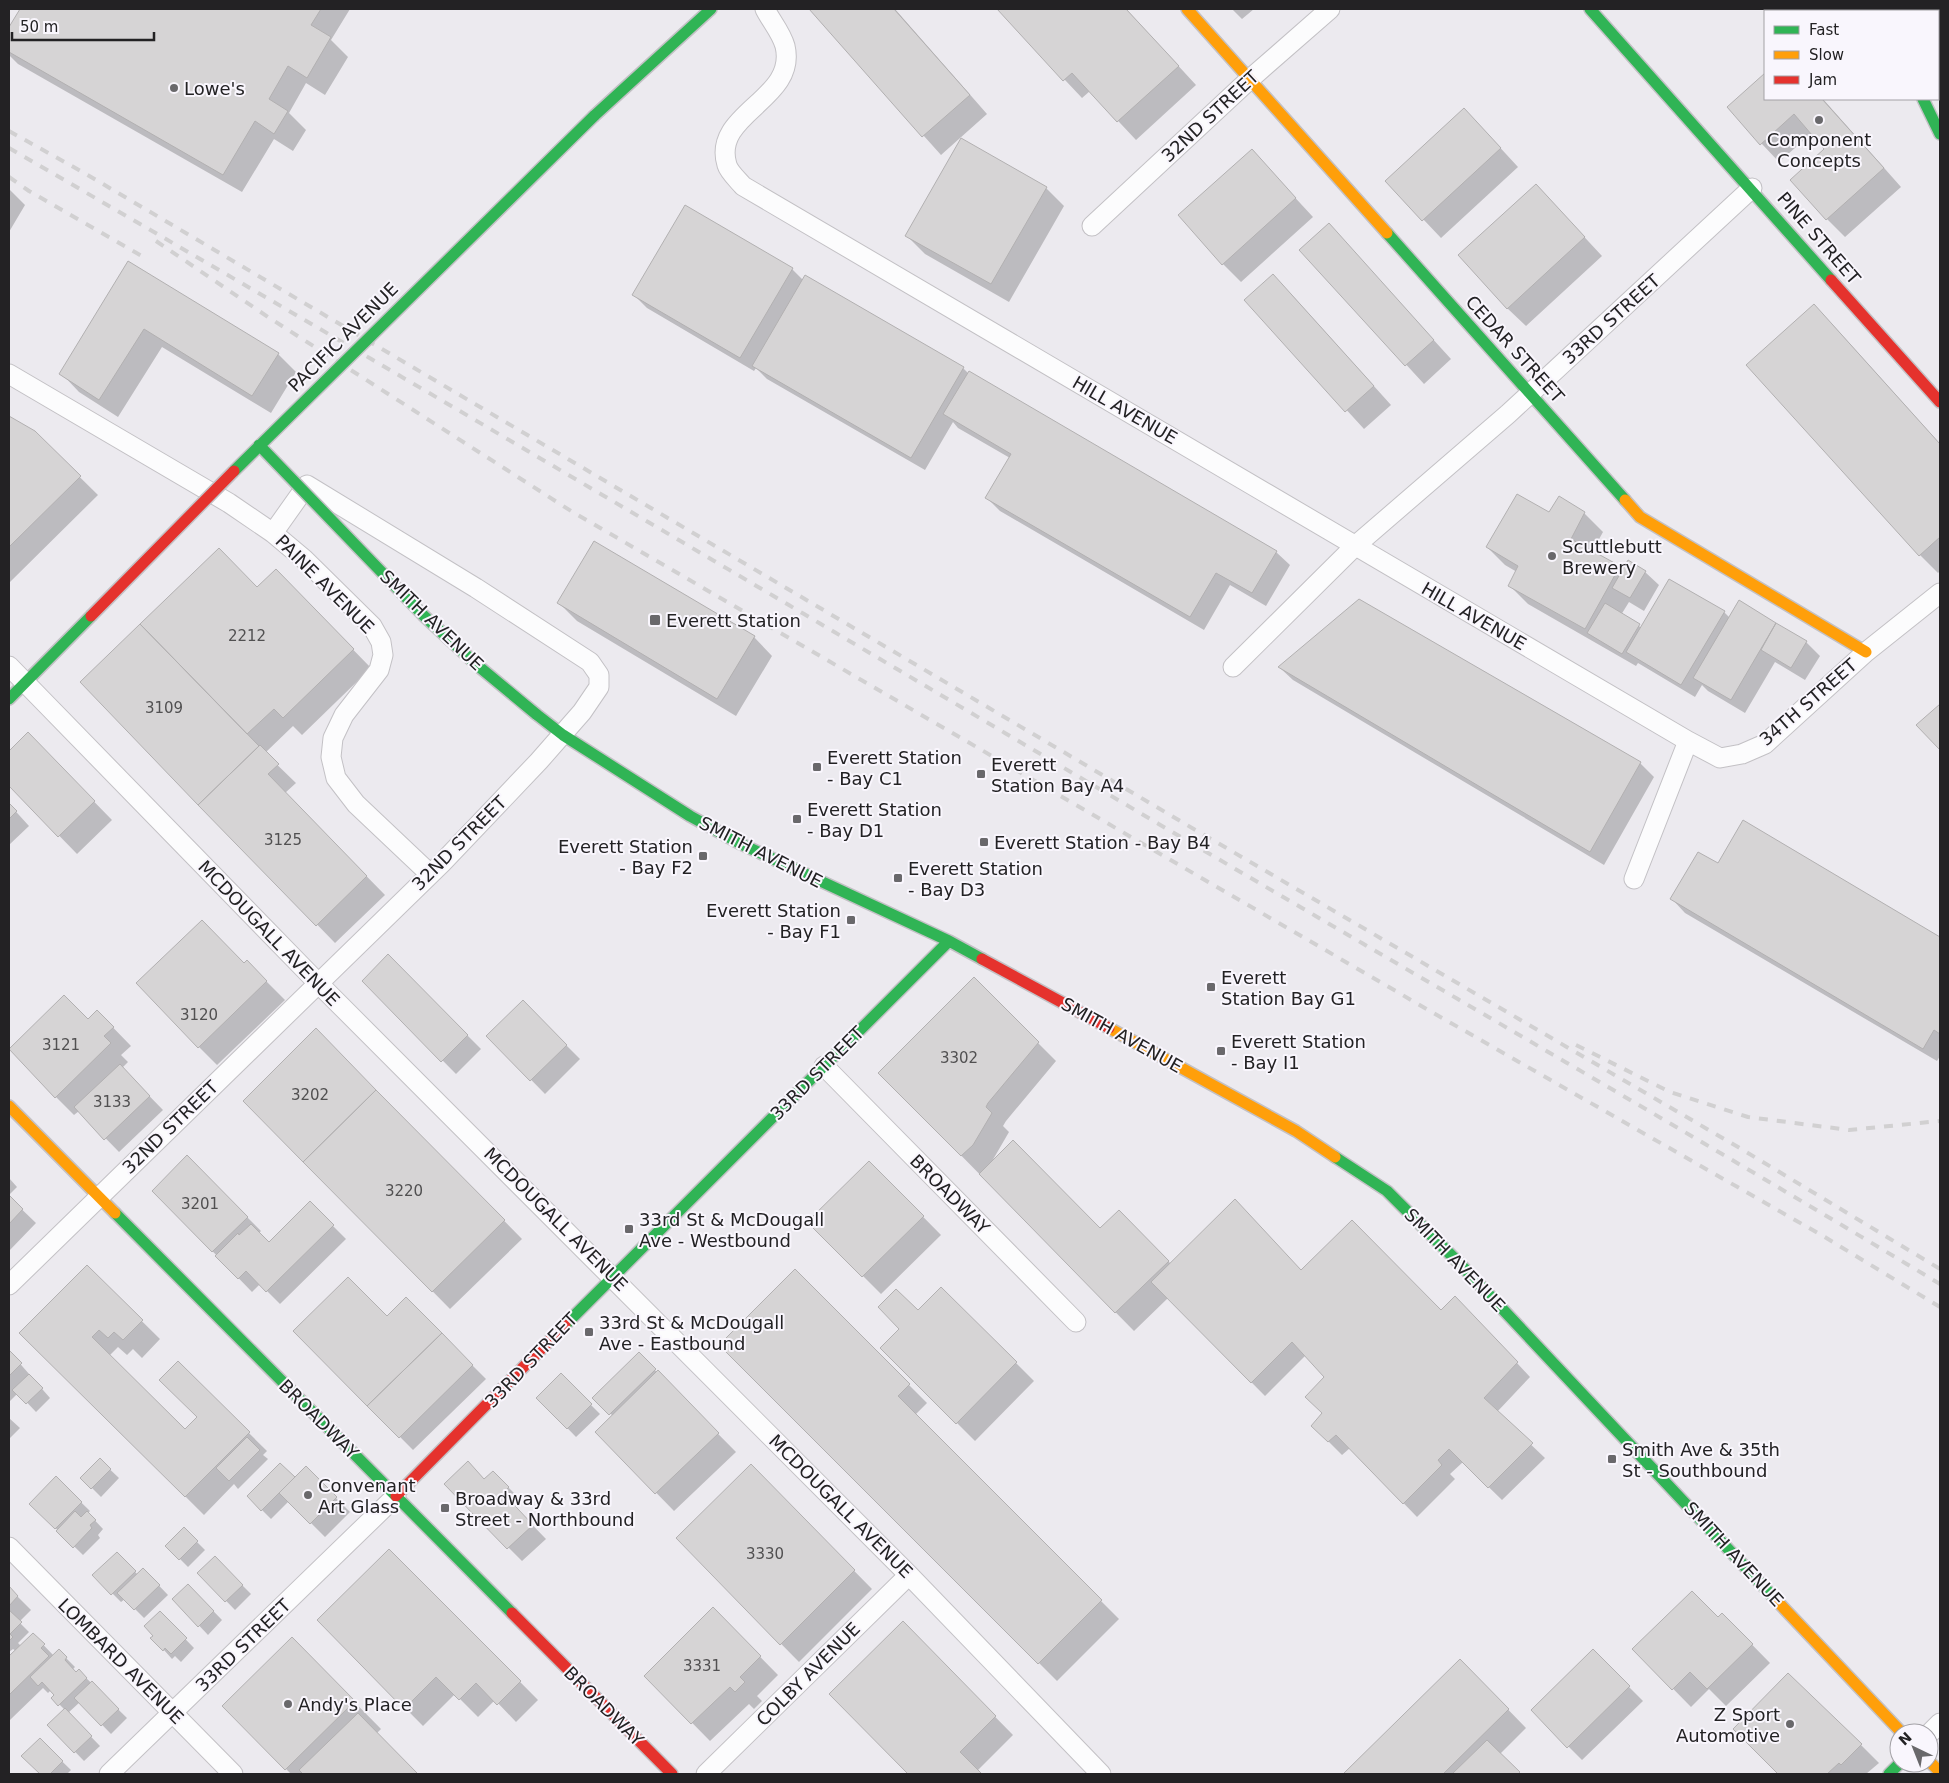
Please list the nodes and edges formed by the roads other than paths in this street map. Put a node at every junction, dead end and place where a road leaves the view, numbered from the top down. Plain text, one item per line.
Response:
1 (711, 9) edge
2 (765, 9) edge
3 (1187, 9) edge
4 (1330, 9) edge
5 (1590, 9) edge
6 (1250, 79) junction
7 (1923, 100) edge
8 (1940, 134) edge
9 (1752, 188) junction
10 (1092, 226) dead end
11 (9, 374) edge
12 (1531, 393) junction
13 (1940, 402) edge
14 (259, 445) junction
15 (273, 533) junction
16 (1355, 546) junction
17 (1940, 593) edge
18 (1866, 652) junction
19 (9, 666) edge
20 (1233, 667) dead end
21 (26, 682) junction
22 (9, 699) edge
23 (562, 735) junction
24 (1688, 741) junction
25 (430, 874) junction
26 (1634, 879) dead end
27 (949, 941) junction
28 (318, 983) junction
29 (824, 1066) junction
30 (9, 1106) edge
31 (98, 1197) junction
32 (612, 1276) junction
33 (9, 1285) edge
34 (1076, 1322) dead end
35 (396, 1496) junction
36 (9, 1547) edge
37 (909, 1574) junction
38 (172, 1713) junction
39 (1893, 1723) edge
40 (109, 1774) edge
41 (233, 1774) edge
42 (672, 1774) edge
43 (706, 1774) edge
44 (1101, 1774) edge

1 - 14 main road, PACIFIC AVENUE, bridge
2 - 16 street, HILL AVENUE
3 - 6 main road, CEDAR STREET
4 - 6 street, 32ND STREET
5 - 9 main road, PINE STREET
6 - 10 street, 32ND STREET
6 - 12 main road, CEDAR STREET
7 - 8 main road
9 - 12 street, 33RD STREET
9 - 13 main road, PINE STREET
11 - 15 street, PAINE AVENUE
12 - 16 street, 33RD STREET
12 - 18 main road, CEDAR STREET
14 - 21 main road, PACIFIC AVENUE, bridge
14 - 23 main road, SMITH AVENUE, bridge
15 - 23 street, 32ND STREET
15 - 25 street, PAINE AVENUE
16 - 20 street, 33RD STREET
16 - 24 street, HILL AVENUE
17 - 18 street, 34TH STREET
18 - 24 street, 34TH STREET
19 - 21 street, MCDOUGALL AVENUE
21 - 22 main road, PACIFIC AVENUE
21 - 28 street, MCDOUGALL AVENUE
23 - 25 street, 32ND STREET
23 - 27 main road, SMITH AVENUE
24 - 26 street
25 - 28 street, 32ND STREET
27 - 29 main road, 33RD STREET
27 - 39 main road, SMITH AVENUE
28 - 31 street, 32ND STREET
28 - 32 street, MCDOUGALL AVENUE
29 - 32 main road, 33RD STREET
29 - 34 street, BROADWAY
30 - 31 main road, BROADWAY
31 - 33 street, 32ND STREET
31 - 35 main road, BROADWAY
32 - 35 main road, 33RD STREET
32 - 37 street, MCDOUGALL AVENUE
35 - 38 street, 33RD STREET
35 - 42 main road, BROADWAY
36 - 38 street, LOMBARD AVENUE
37 - 43 street, COLBY AVENUE
37 - 44 street, MCDOUGALL AVENUE
38 - 40 street, 33RD STREET
38 - 41 street, LOMBARD AVENUE

